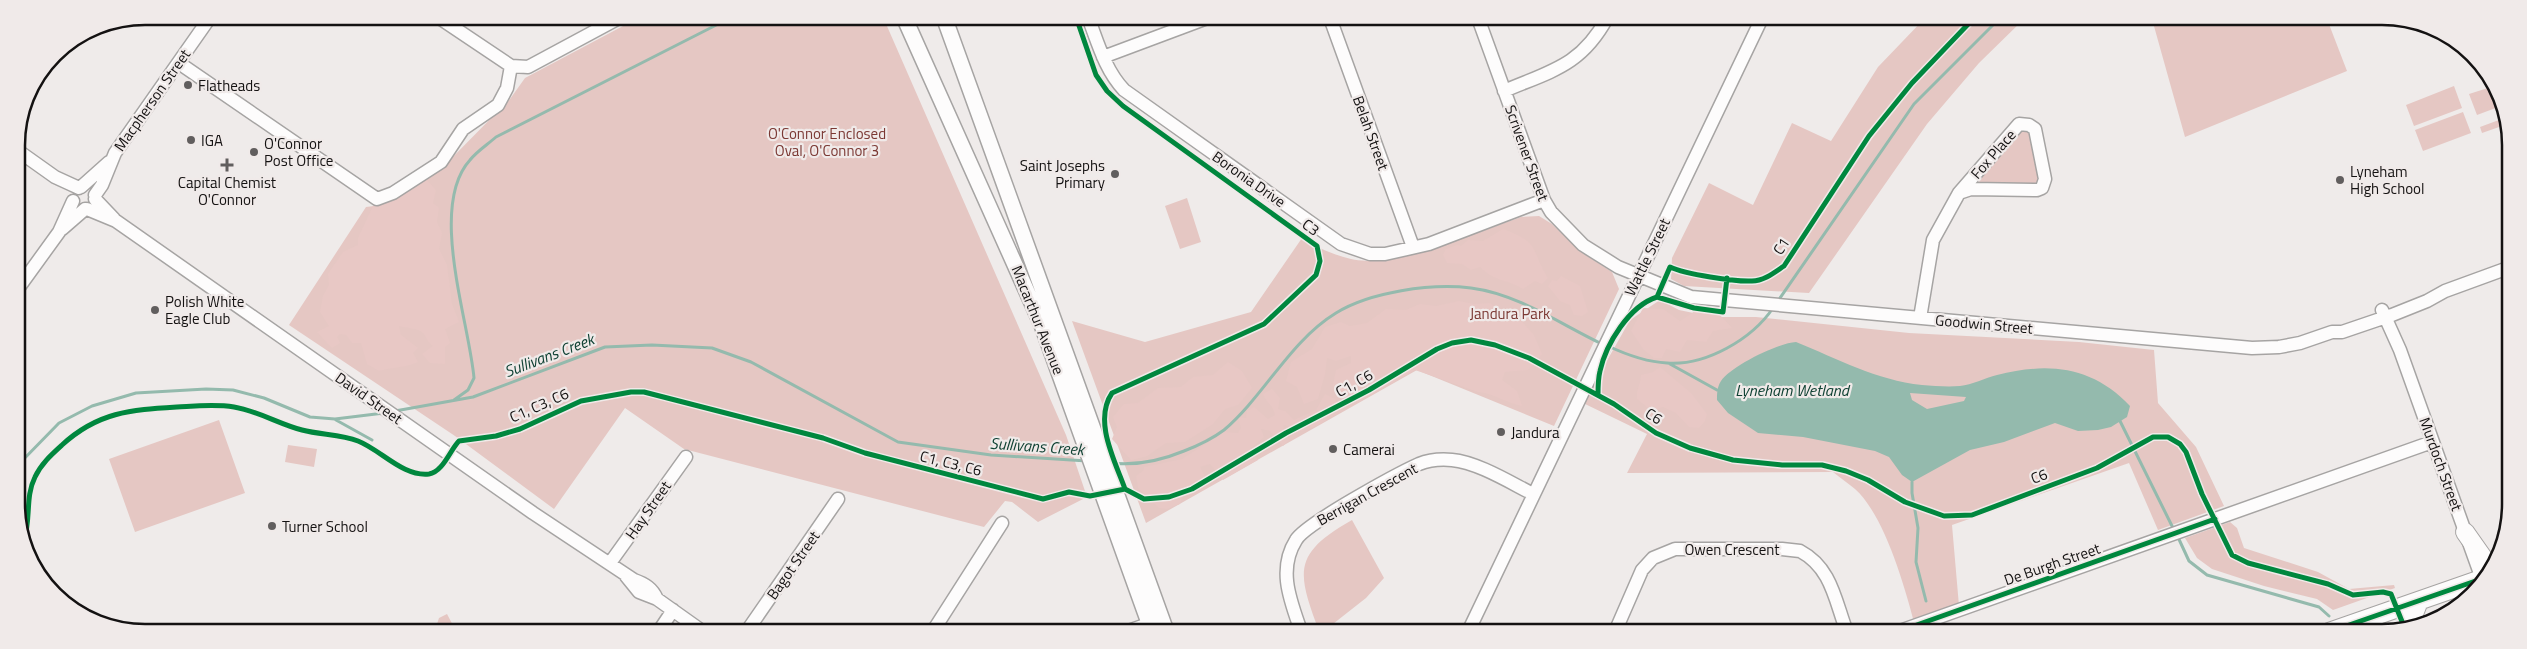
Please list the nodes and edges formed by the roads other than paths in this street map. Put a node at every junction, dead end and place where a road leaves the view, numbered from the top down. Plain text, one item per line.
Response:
1 (205, 25) edge
2 (450, 25) edge
3 (606, 25) edge
4 (908, 25) edge
5 (947, 25) edge
6 (1091, 25) edge
7 (1191, 25) edge
8 (1333, 25) edge
9 (1481, 25) edge
10 (1603, 25) edge
11 (1759, 25) edge
12 (1103, 57) junction
13 (179, 63) junction
14 (511, 66) junction
15 (1504, 90) junction
16 (25, 156) edge
17 (111, 160) junction
18 (1959, 193) junction
19 (77, 194) junction
20 (1544, 200) junction
21 (91, 203) junction
22 (59, 232) junction
23 (1413, 247) junction
24 (2502, 271) edge
25 (1638, 276) junction
26 (25, 279) edge
27 (2387, 312) junction
28 (1920, 318) junction
29 (1048, 322) junction
30 (2432, 442) junction
31 (686, 457) dead end
32 (1533, 494) junction
33 (838, 499) dead end
34 (1002, 523) dead end
35 (2465, 532) joint
36 (610, 563) junction
37 (2485, 565) edge
38 (2475, 580) edge
39 (2419, 601) junction
40 (673, 610) junction
41 (2413, 620) edge
42 (664, 624) edge
43 (692, 624) edge
44 (752, 624) edge
45 (937, 624) edge
46 (1156, 624) edge
47 (1299, 624) edge
48 (1472, 624) edge
49 (1618, 624) edge
50 (1844, 624) edge
51 (1920, 624) edge
52 (2352, 624) edge

1 - 13 street, Macpherson Street
2 - 14 street
3 - 14 street
4 - 29 main road, Macarthur Avenue
5 - 29 main road, Macarthur Avenue
6 - 12 street, Boronia Drive
7 - 12 street
8 - 23 street, Belah Street
9 - 15 street, Scrivener Street
10 - 15 street
11 - 25 street, Wattle Street
12 - 23 street, Boronia Drive
13 - 14 street
13 - 17 street, Macpherson Street
15 - 20 street, Scrivener Street
16 - 19 street
17 - 19 street, Macpherson Street
17 - 21 street, Macpherson Street
18 - 18 street, Fox Place
18 - 28 street, Fox Place
19 - 21 street
19 - 21 street
19 - 22 street
20 - 23 street, Boronia Drive
20 - 25 street, Scrivener Street
21 - 22 street
21 - 36 street, David Street
22 - 26 street
24 - 27 street, Goodwin Street
25 - 28 street, Goodwin Street
25 - 32 street, Wattle Street
27 - 28 street, Goodwin Street
27 - 30 street, Murdoch Street
29 - 46 main road, Macarthur Avenue
30 - 35 street, Murdoch Street
30 - 51 street, De Burgh Street
31 - 36 street, Hay Street
32 - 47 street, Berrigan Crescent
32 - 48 street, Wattle Street
33 - 44 street, Bagot Street
34 - 45 street
35 - 37 highway
36 - 40 street, David Street
38 - 39 highway
39 - 41 highway
39 - 52 highway
40 - 42 street
40 - 43 street, David Street
49 - 50 street, Owen Crescent

